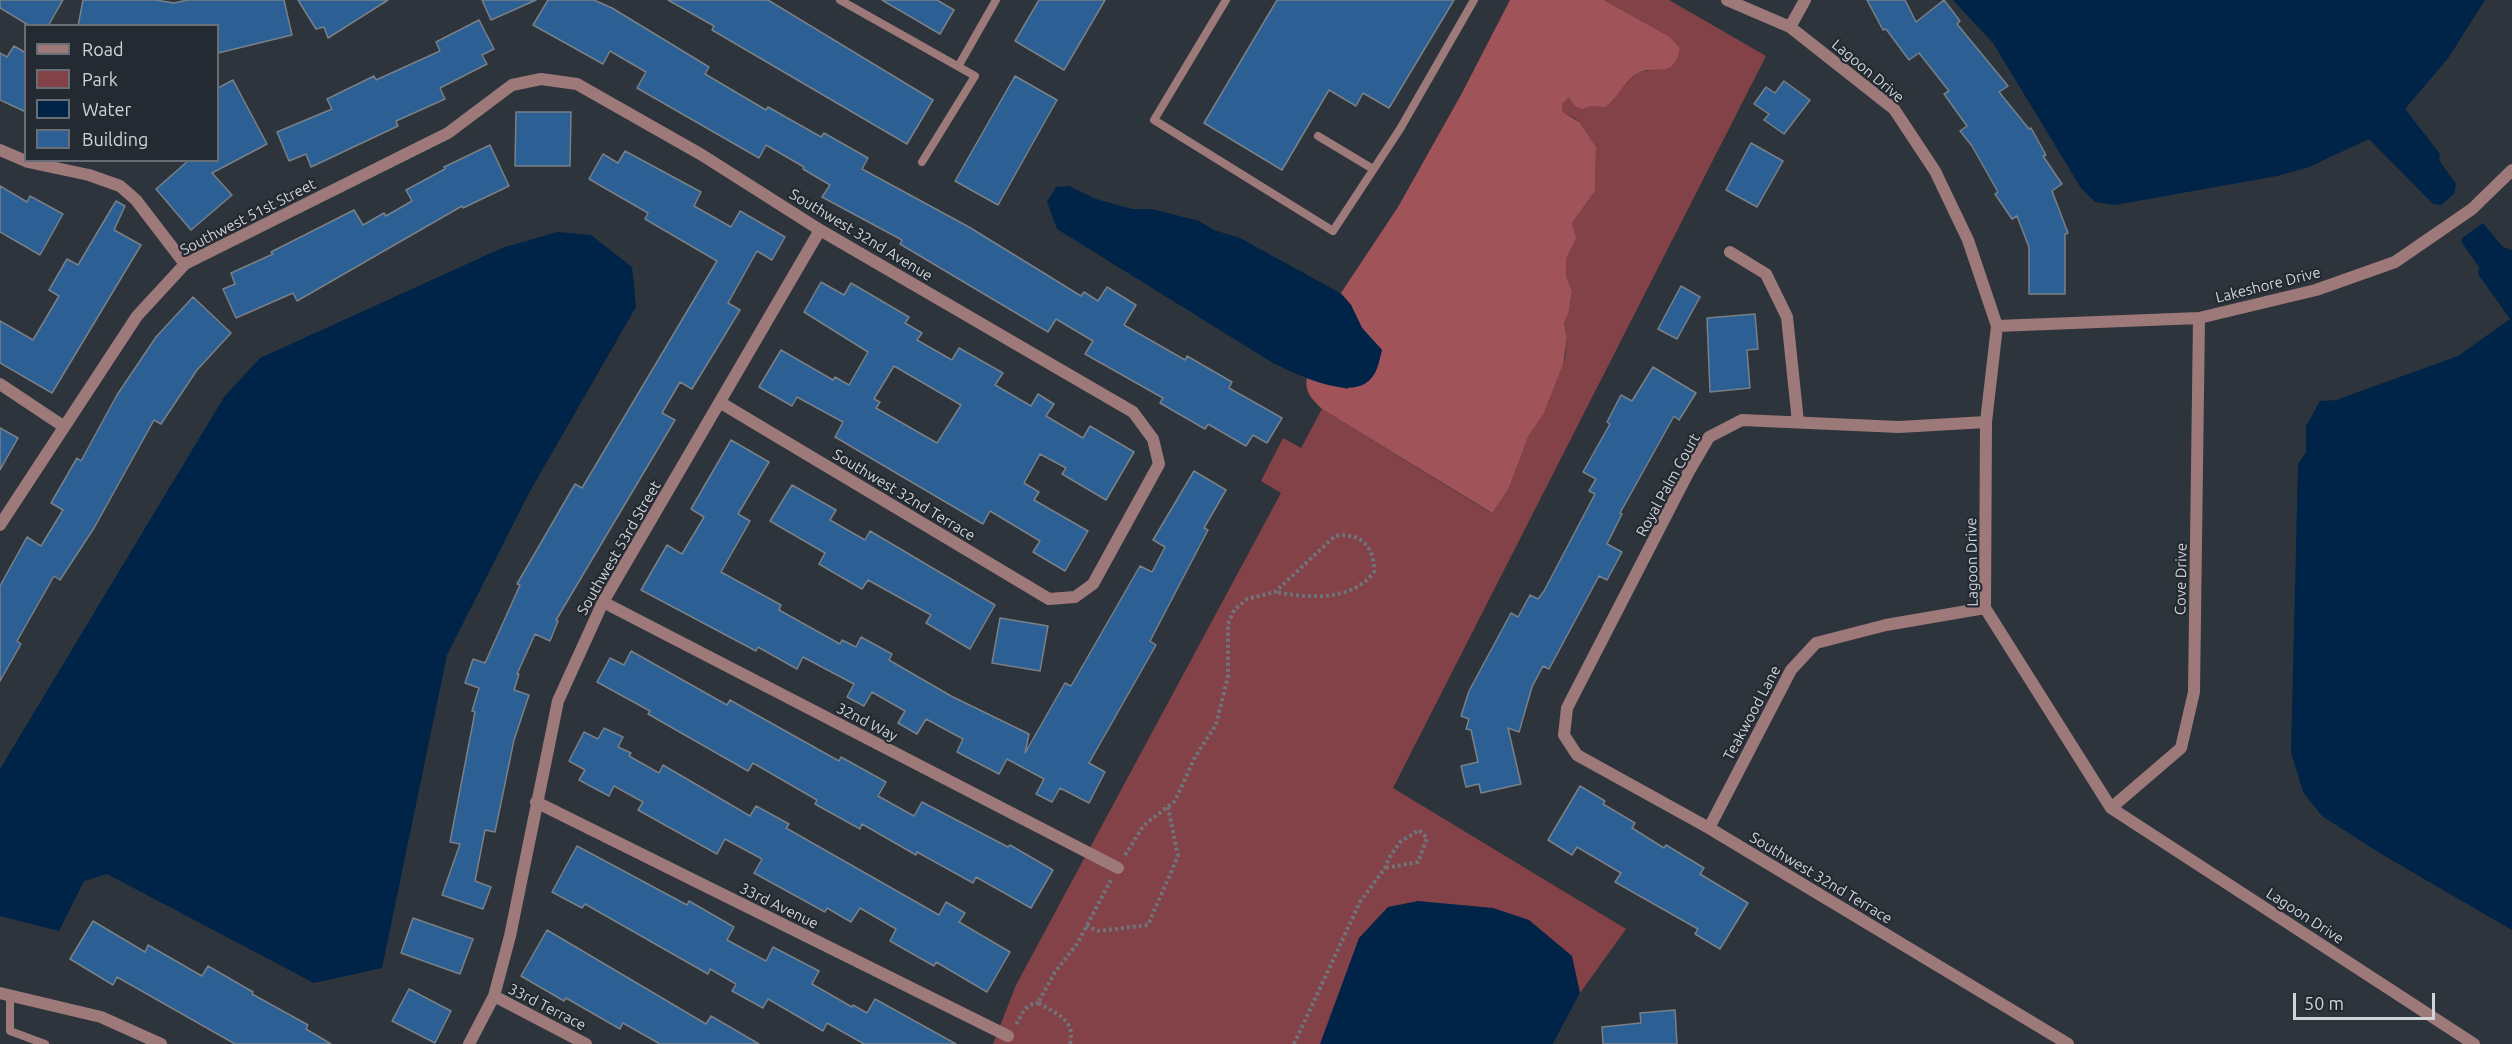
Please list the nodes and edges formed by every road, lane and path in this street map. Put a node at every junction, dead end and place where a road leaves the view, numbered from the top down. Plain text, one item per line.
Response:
1 (840, 0) edge
2 (996, 0) edge
3 (1226, 0) edge
4 (1474, 0) edge
5 (1727, 0) edge
6 (1805, 0) edge
7 (1790, 27) junction
8 (959, 65) junction
9 (541, 79) joint
10 (1318, 136) dead end
11 (0, 150) edge
12 (24, 160) edge
13 (28, 162) edge
14 (922, 162) dead end
15 (1373, 170) junction
16 (2512, 170) edge
17 (820, 230) junction
18 (1730, 252) dead end
19 (185, 264) junction
20 (2199, 318) junction
21 (1996, 326) junction
22 (0, 384) edge
23 (721, 403) junction
24 (1798, 422) junction
25 (1986, 422) junction
26 (63, 426) junction
27 (0, 525) edge
28 (1275, 592) junction
29 (1075, 597) joint
30 (603, 602) junction
31 (1985, 608) junction
32 (1564, 735) joint
33 (536, 802) junction
34 (1168, 807) junction
35 (2111, 808) junction
36 (1709, 828) junction
37 (1118, 868) junction
38 (1385, 868) junction
39 (1086, 926) junction
40 (5, 994) edge
41 (494, 996) junction
42 (1038, 1003) junction
43 (1008, 1036) joint
44 (45, 1044) edge
45 (160, 1044) edge
46 (469, 1044) edge
47 (586, 1044) edge
48 (1070, 1044) edge
49 (1294, 1044) edge
50 (2068, 1044) edge
51 (2474, 1044) edge

1 - 8 lane
2 - 8 lane
3 - 15 lane
4 - 15 lane
5 - 7 street, Lagoon Drive
6 - 7 street
7 - 21 street, Lagoon Drive
8 - 14 lane
9 - 17 street, Southwest 32nd Avenue
9 - 19 street, Southwest 51st Street
10 - 15 lane
11 - 12 street
13 - 19 street
16 - 20 street, Lakeshore Drive
17 - 23 street, Southwest 53rd Street
17 - 29 street, Southwest 32nd Avenue
18 - 24 street
19 - 26 street, Southwest 51st Street
20 - 21 street, Lakeshore Drive
20 - 35 street, Cove Drive
21 - 25 street, Lagoon Drive
22 - 26 street
23 - 29 street, Southwest 32nd Terrace
23 - 30 street, Southwest 53rd Street
24 - 25 street, Royal Palm Court
24 - 32 street, Royal Palm Court
25 - 31 street, Lagoon Drive
26 - 27 street, Southwest 51st Street
28 - 28 path
28 - 34 path
30 - 33 street, Southwest 53rd Street
30 - 37 street, 32nd Way
31 - 35 street, Lagoon Drive
31 - 36 street, Teakwood Lane
32 - 36 street, Southwest 32nd Terrace
33 - 41 street, Southwest 53rd Street
33 - 43 street, 33rd Avenue
34 - 37 path
34 - 39 path
35 - 51 street, Lagoon Drive
36 - 50 street, Southwest 32nd Terrace
37 - 39 path
38 - 38 path
38 - 49 path
39 - 42 path
40 - 44 lane
40 - 45 street
41 - 46 street, Southwest 53rd Street
41 - 47 street, 33rd Terrace
42 - 43 path
42 - 48 path

